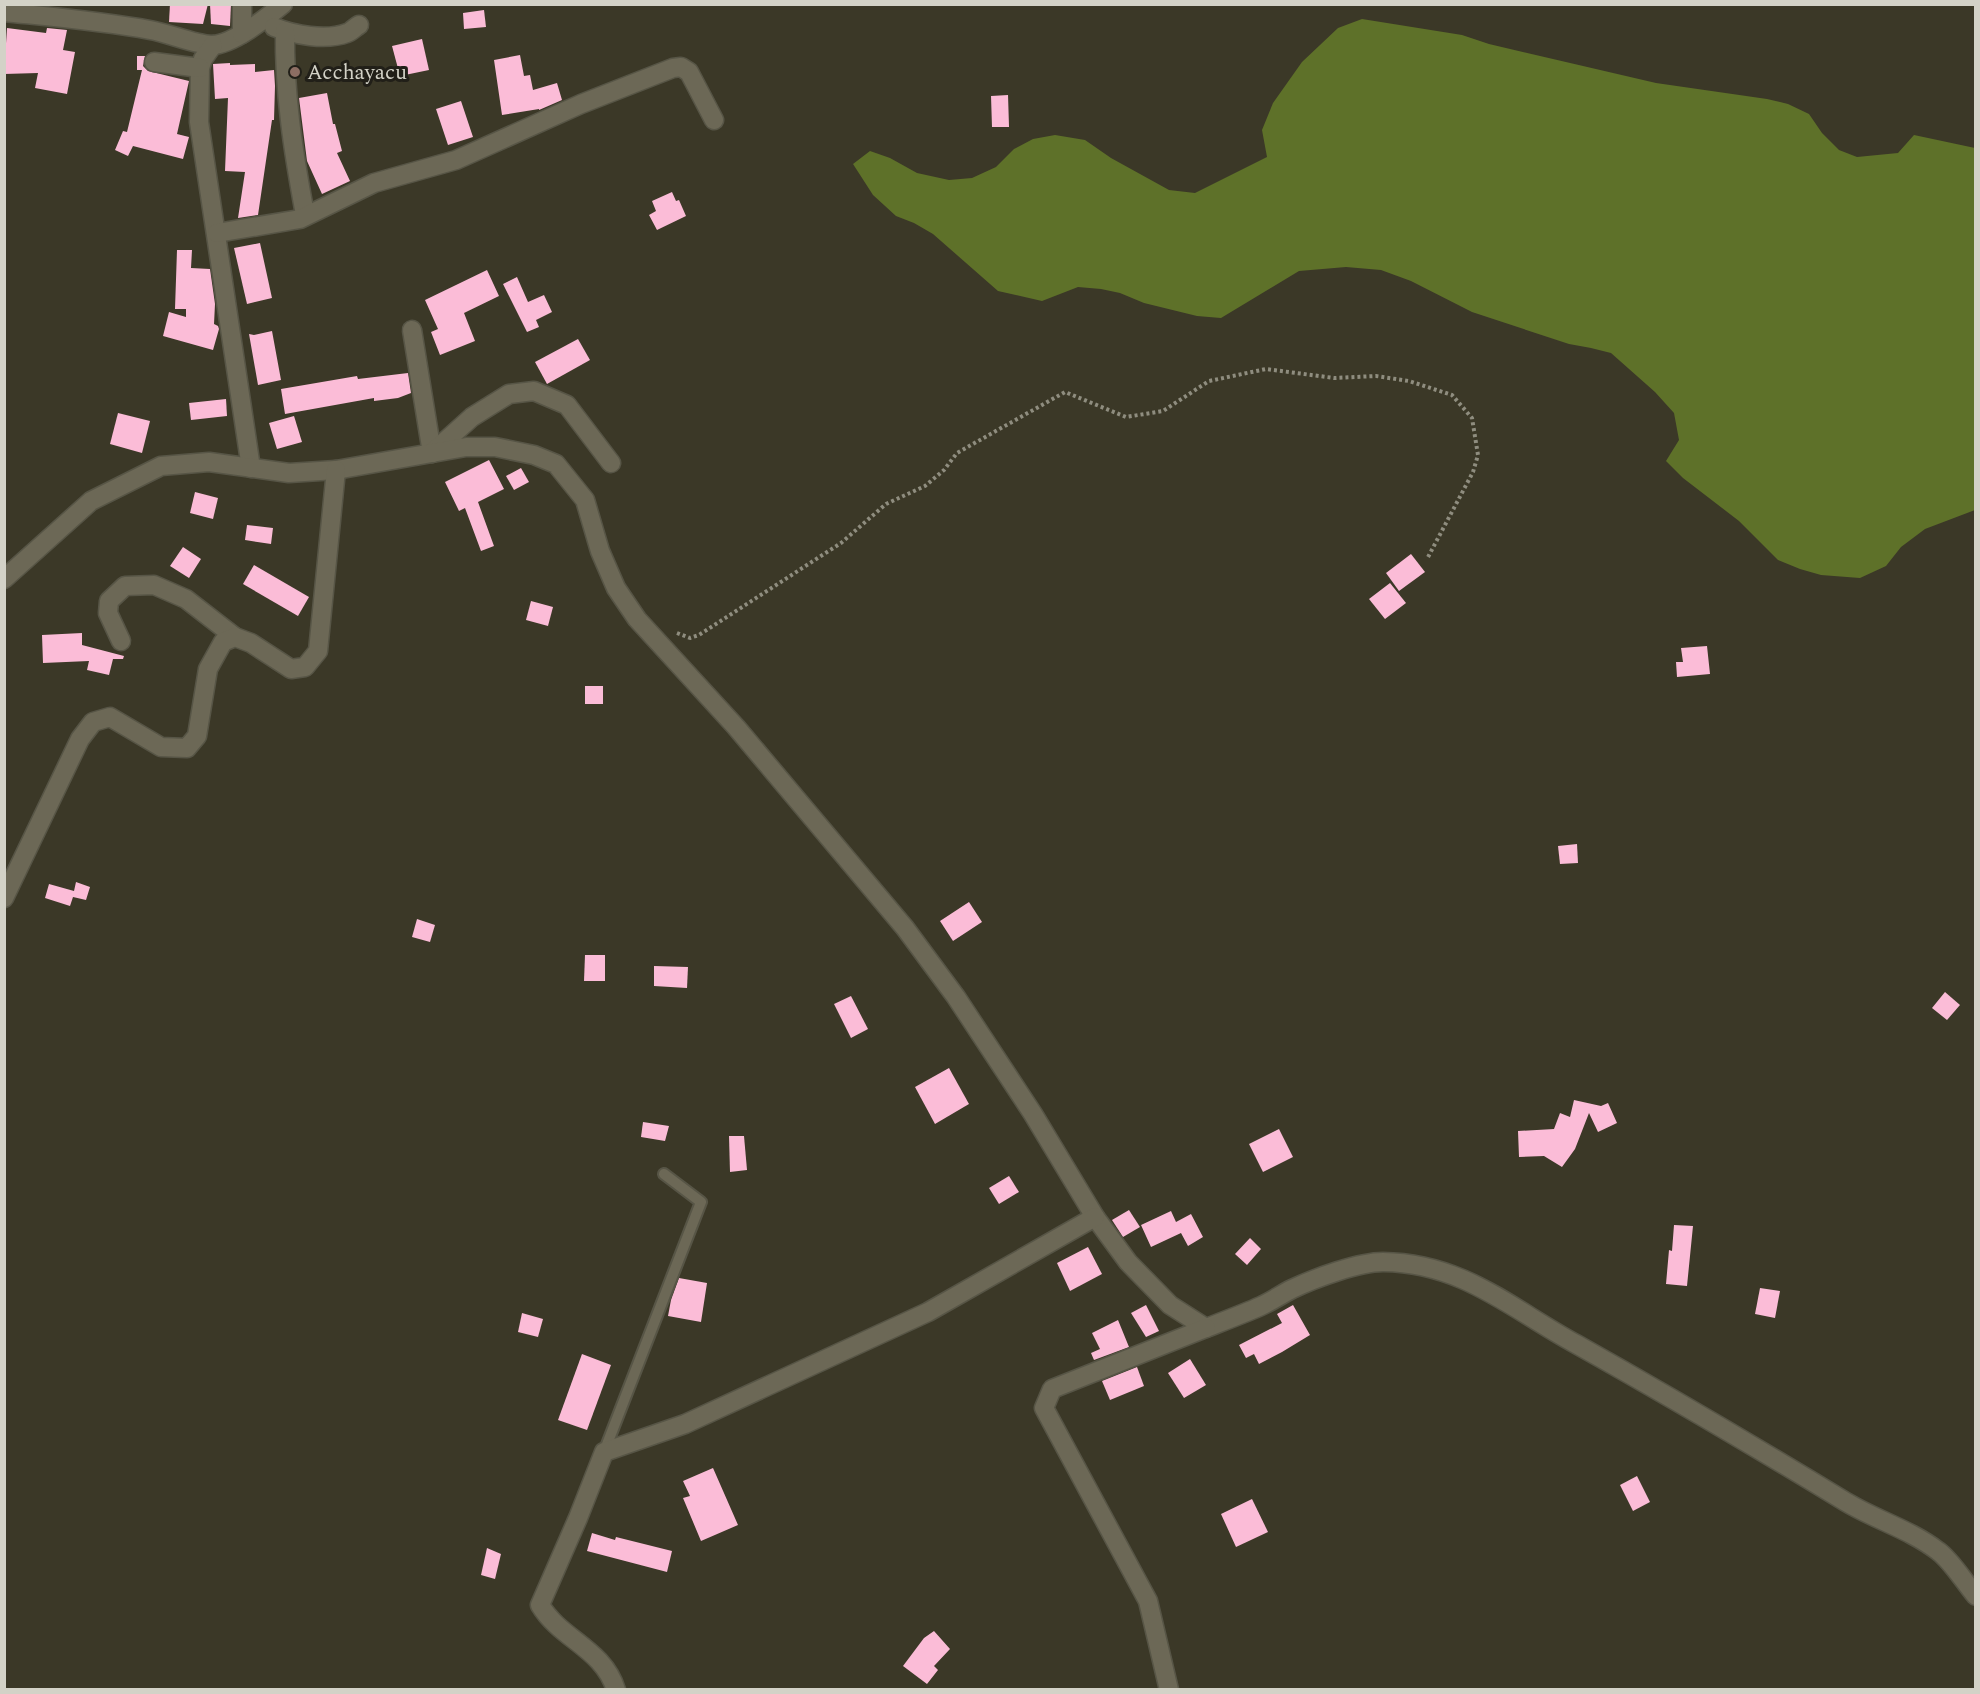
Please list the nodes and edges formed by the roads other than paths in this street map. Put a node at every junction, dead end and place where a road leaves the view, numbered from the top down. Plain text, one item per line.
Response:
1 (242, 4) edge
2 (283, 4) edge
3 (4, 12) edge
4 (261, 22) junction
5 (359, 25) dead end
6 (285, 31) junction
7 (242, 34) junction
8 (213, 45) junction
9 (154, 62) dead end
10 (200, 68) junction
11 (714, 120) dead end
12 (304, 209) dead end
13 (217, 233) junction
14 (412, 330) dead end
15 (432, 453) junction
16 (611, 463) dead end
17 (251, 468) junction
18 (336, 470) junction
19 (4, 579) edge
20 (235, 637) junction
21 (121, 641) dead end
22 (4, 898) edge
23 (664, 1174) dead end
24 (1095, 1217) junction
25 (1206, 1328) junction
26 (604, 1452) junction
27 (1976, 1596) edge
28 (616, 1689) edge
29 (1169, 1689) edge

1 - 7 street
2 - 4 street
3 - 8 street
4 - 6 street
4 - 7 street
5 - 6 street
6 - 12 street
7 - 8 street
8 - 10 street
9 - 10 street
10 - 13 street
11 - 13 street
13 - 17 street
14 - 15 street
15 - 16 street
15 - 18 street
15 - 24 street
17 - 18 street
17 - 19 street
18 - 20 street
20 - 21 street
20 - 22 street
23 - 26 lane
24 - 25 street
24 - 26 street
25 - 27 street
25 - 29 street
26 - 28 street

